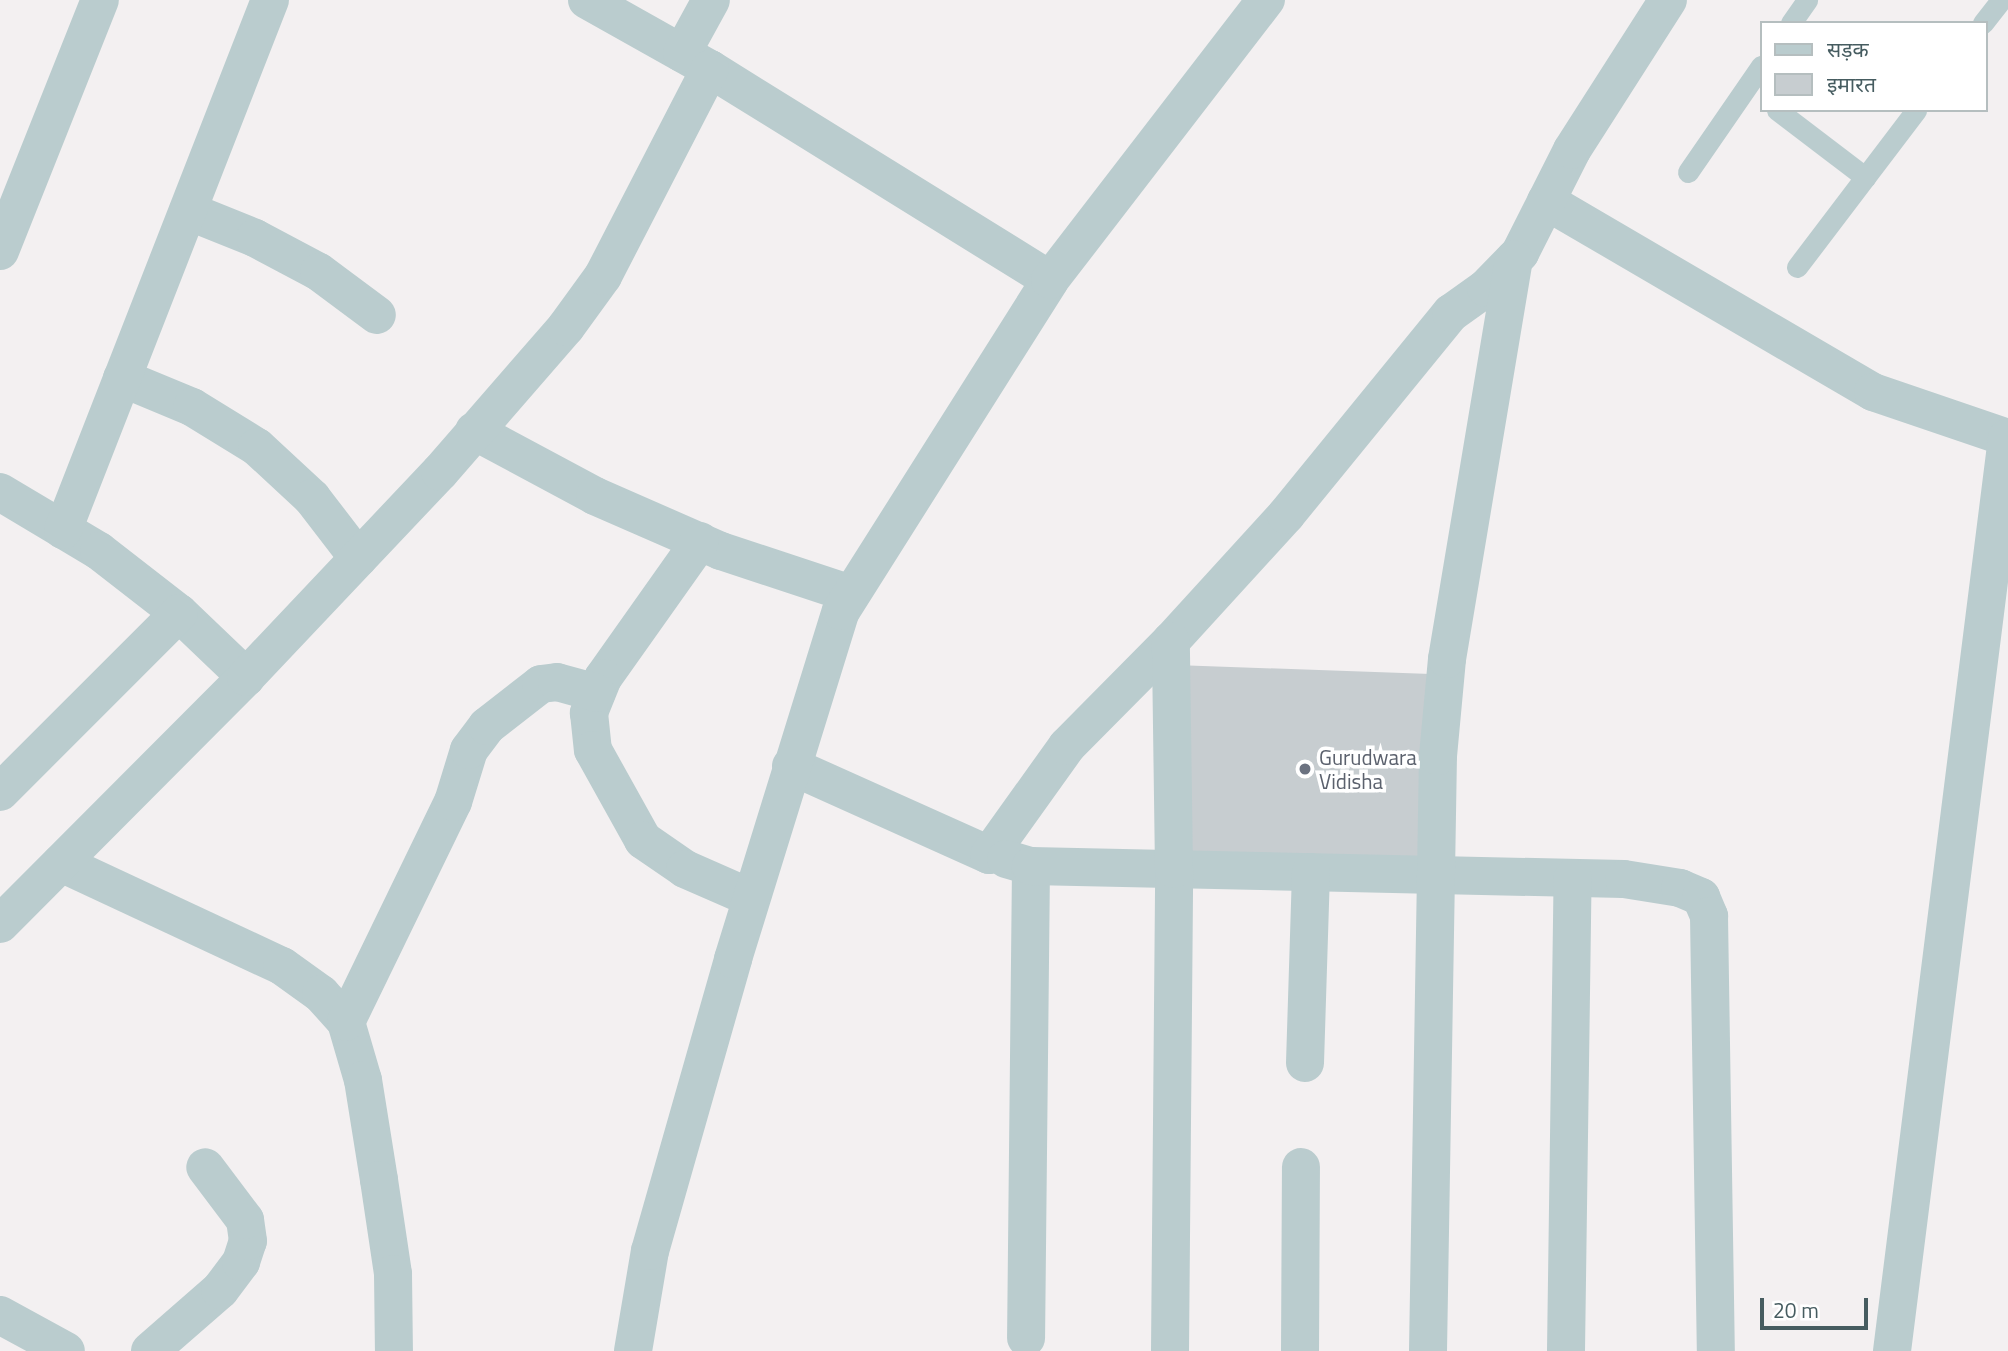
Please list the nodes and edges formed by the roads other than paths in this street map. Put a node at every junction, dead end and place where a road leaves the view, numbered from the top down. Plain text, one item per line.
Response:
1 (100, 0) edge
2 (270, 0) edge
3 (587, 0) edge
4 (711, 0) edge
5 (1266, 0) edge
6 (1668, 0) edge
7 (1807, 0) edge
8 (2001, 0) edge
9 (1792, 21) edge
10 (1985, 21) edge
11 (696, 61) junction
12 (1759, 74) edge
13 (1754, 93) edge
14 (1780, 112) edge
15 (1914, 112) edge
16 (1688, 172) dead end
17 (1865, 177) junction
18 (1546, 201) junction
19 (188, 211) junction
20 (0, 251) edge
21 (1514, 260) junction
22 (1797, 267) dead end
23 (1050, 280) junction
24 (377, 315) dead end
25 (122, 378) junction
26 (474, 431) junction
27 (2007, 438) edge
28 (0, 492) edge
29 (63, 530) junction
30 (701, 541) junction
31 (358, 558) junction
32 (851, 594) junction
33 (179, 613) junction
34 (1171, 641) junction
35 (246, 677) junction
36 (597, 693) junction
37 (792, 766) junction
38 (0, 792) edge
39 (989, 855) junction
40 (61, 863) junction
41 (1031, 866) junction
42 (1174, 869) junction
43 (1311, 872) junction
44 (1439, 875) junction
45 (1573, 878) junction
46 (751, 898) junction
47 (0, 924) edge
48 (346, 1023) junction
49 (1305, 1063) dead end
50 (205, 1167) dead end
51 (1301, 1167) dead end
52 (0, 1315) edge
53 (1026, 1338) dead end
54 (66, 1351) edge
55 (150, 1351) edge
56 (394, 1351) edge
57 (633, 1351) edge
58 (1170, 1351) edge
59 (1300, 1351) edge
60 (1428, 1351) edge
61 (1566, 1351) edge
62 (1716, 1351) edge
63 (1892, 1351) edge

1 - 20 street
2 - 19 street
3 - 11 street
4 - 11 street
5 - 23 street
6 - 18 street
7 - 9 lane
8 - 10 lane
11 - 23 street
11 - 26 street
12 - 13 lane
13 - 16 lane
14 - 17 lane
15 - 17 lane
17 - 22 lane
18 - 21 street
18 - 27 street
19 - 24 street
19 - 25 street
21 - 34 street
21 - 44 street
23 - 32 street
25 - 29 street
25 - 31 street
26 - 30 street
26 - 31 street
27 - 63 street
28 - 29 street
29 - 33 street
30 - 32 street
30 - 36 street
31 - 35 street
32 - 37 street
33 - 35 street
33 - 38 street
34 - 39 street
34 - 42 street
35 - 40 street
36 - 46 street
36 - 48 street
37 - 39 street
37 - 46 street
39 - 41 street
40 - 47 street
40 - 48 street
41 - 42 street
41 - 53 street
42 - 43 street
42 - 58 street
43 - 44 street
43 - 49 street
44 - 45 street
44 - 60 street
45 - 61 street
45 - 62 street
46 - 57 street
48 - 56 street
50 - 55 street
51 - 59 street
52 - 54 street

